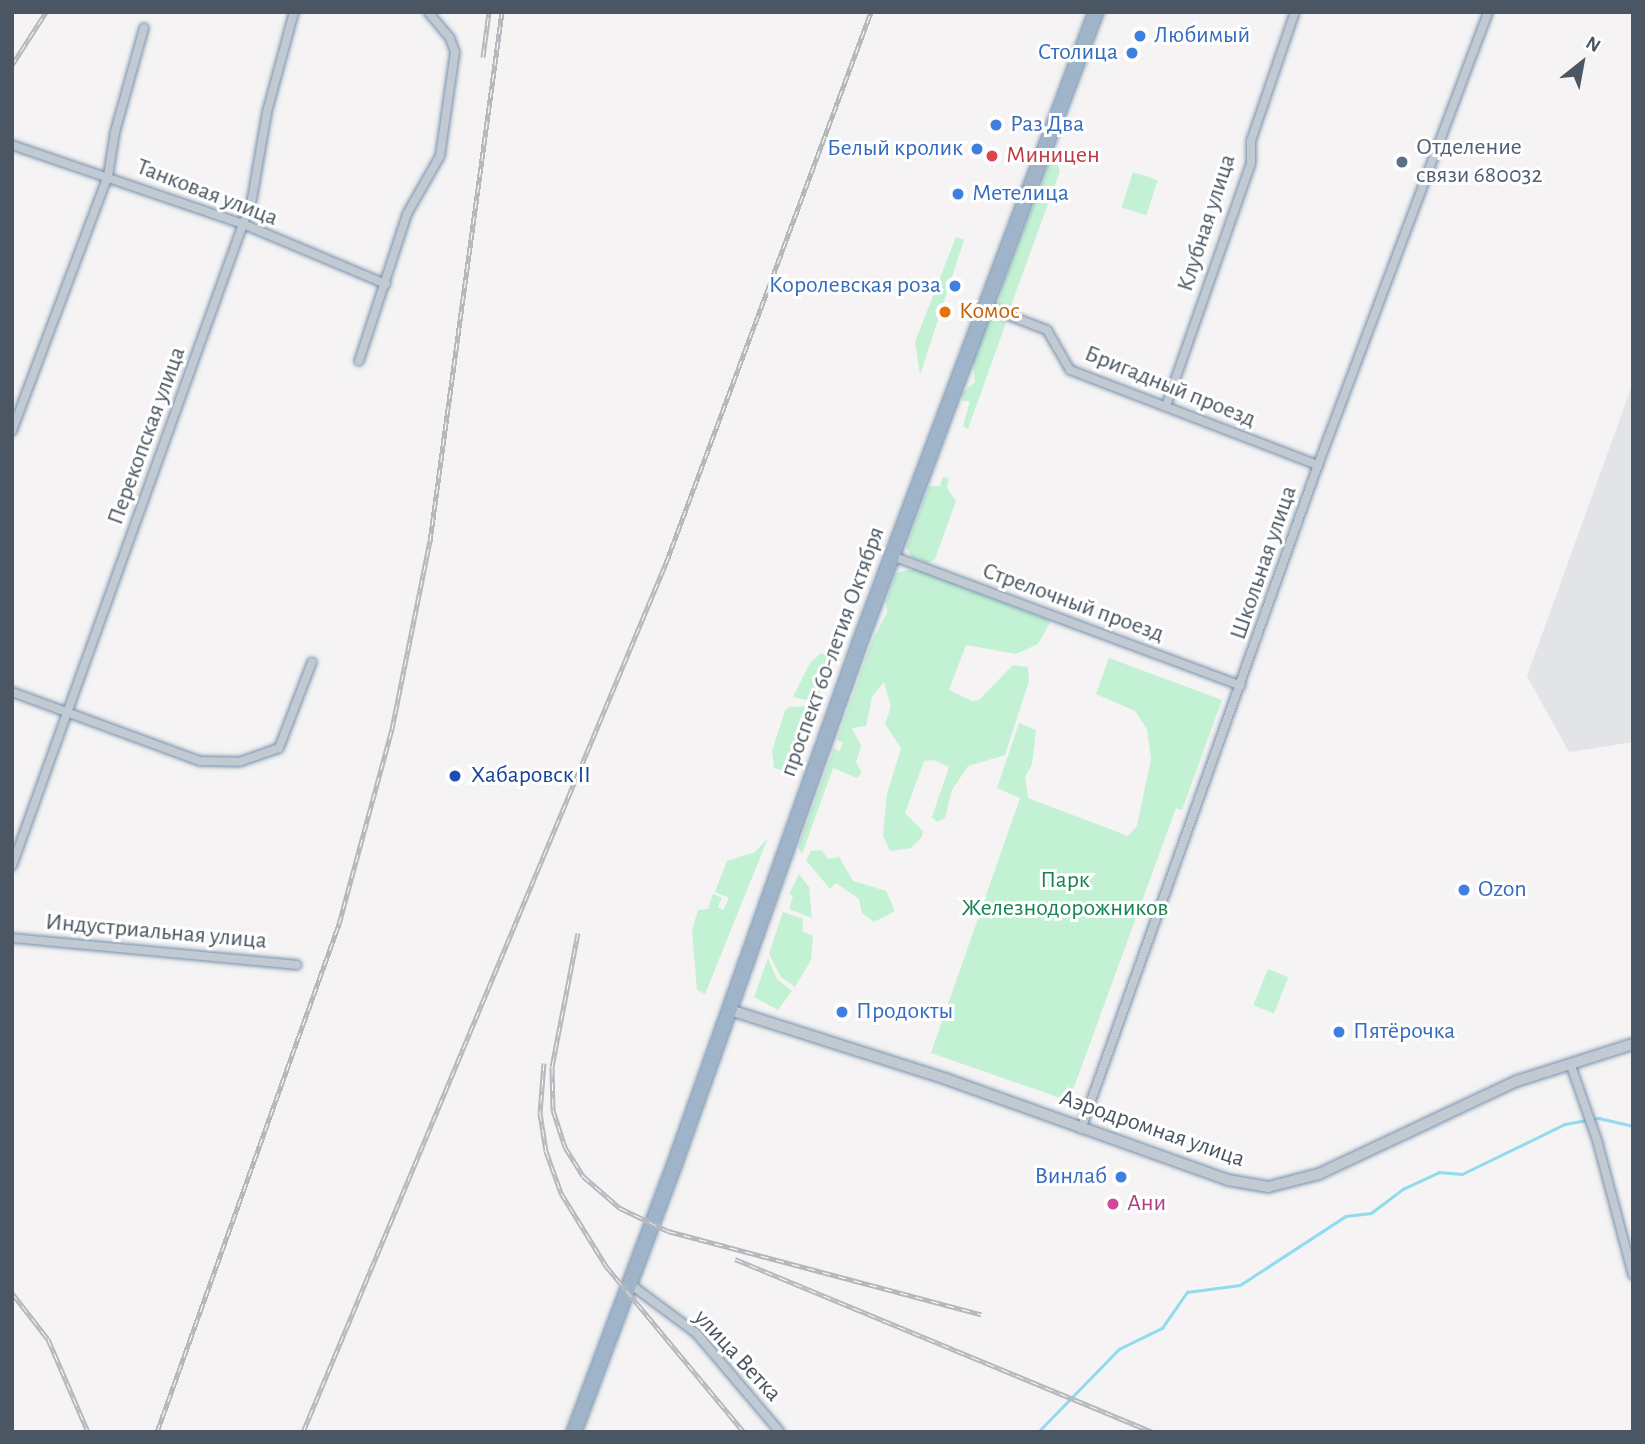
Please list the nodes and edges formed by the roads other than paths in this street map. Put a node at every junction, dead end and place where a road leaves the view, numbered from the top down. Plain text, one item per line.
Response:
1 (294, 12) edge
2 (428, 12) edge
3 (1096, 12) edge
4 (1295, 12) edge
5 (1488, 12) edge
6 (144, 29) dead end
7 (12, 145) edge
8 (108, 176) junction
9 (243, 224) junction
10 (386, 284) junction
11 (987, 307) junction
12 (359, 361) dead end
13 (12, 400) edge
14 (22, 404) junction
15 (1166, 406) junction
16 (12, 431) edge
17 (1318, 466) junction
18 (892, 556) junction
19 (312, 662) dead end
20 (1241, 686) junction
21 (12, 692) edge
22 (69, 714) junction
23 (12, 866) edge
24 (12, 938) edge
25 (297, 965) dead end
26 (730, 1010) junction
27 (1633, 1044) edge
28 (1570, 1063) junction
29 (1081, 1129) junction
30 (1633, 1275) edge
31 (629, 1284) junction
32 (618, 1310) junction
33 (565, 1432) edge
34 (574, 1432) edge
35 (780, 1432) edge

1 - 9 street, Перекопская улица
2 - 10 street
3 - 11 highway, проспект 60-летия Октября
4 - 15 street, Клубная улица
5 - 17 street, Школьная улица
6 - 8 street
7 - 8 street, Танковая улица
8 - 9 street, Танковая улица
8 - 14 street
9 - 10 street, Танковая улица
9 - 22 street, Перекопская улица
10 - 12 street
11 - 15 street, Бригадный проезд
11 - 18 highway, проспект 60-летия Октября
13 - 14 street
14 - 16 street
15 - 17 street, Бригадный проезд
17 - 20 street, Школьная улица
18 - 20 street, Стрелочный проезд
18 - 26 highway, проспект 60-летия Октября
19 - 22 street
20 - 29 street, Школьная улица
21 - 22 street
22 - 23 street, Перекопская улица
24 - 25 street, Индустриальная улица
26 - 29 street, Аэродромная улица
26 - 31 highway, проспект 60-летия Октября
27 - 28 street, Аэродромная улица
28 - 29 street, Аэродромная улица
28 - 30 street
31 - 32 highway, проспект 60-летия Октября
31 - 35 street, улица Ветка
32 - 33 highway, проспект 60-летия Октября
32 - 34 highway, проспект 60-летия Октября

